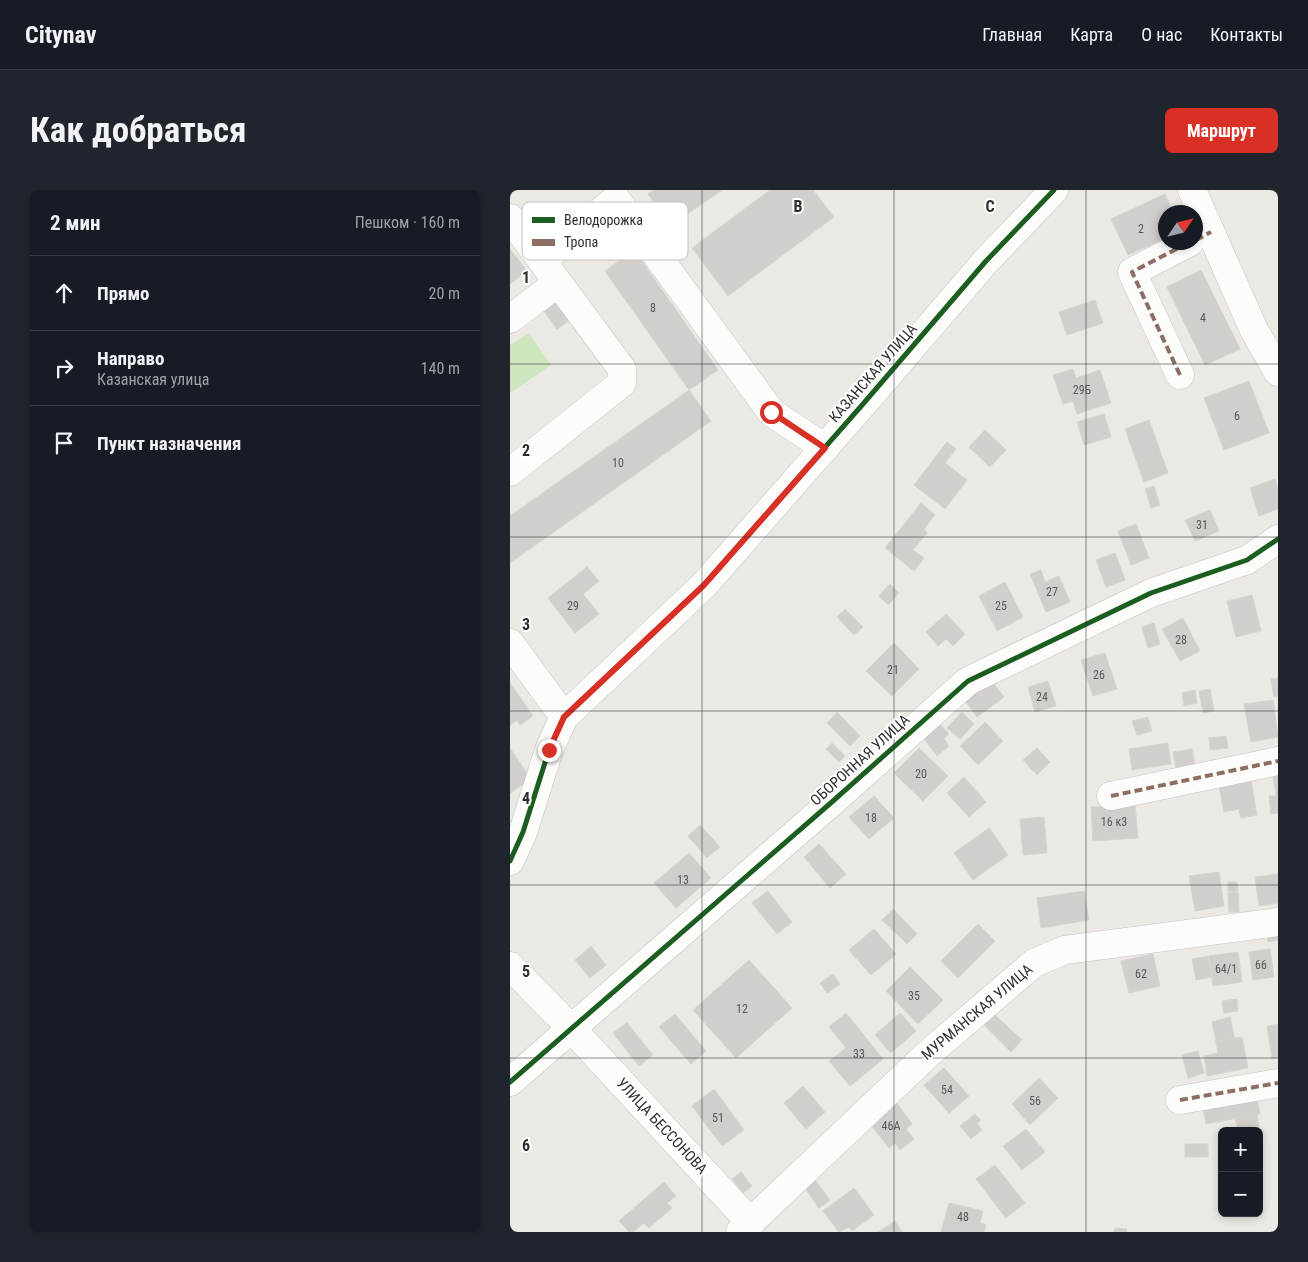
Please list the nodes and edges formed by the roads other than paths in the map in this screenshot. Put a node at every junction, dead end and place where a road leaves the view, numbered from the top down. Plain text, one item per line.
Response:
1 (1054, 190) edge
2 (1192, 190) edge
3 (1194, 205) edge
4 (510, 218) edge
5 (522, 234) edge
6 (1203, 245) edge
7 (1175, 250) edge
8 (662, 260) edge
9 (542, 261) edge
10 (558, 283) junction
11 (510, 318) edge
12 (1278, 372) edge
13 (1180, 375) dead end
14 (825, 448) junction
15 (510, 472) edge
16 (1278, 538) edge
17 (510, 643) edge
18 (564, 717) junction
19 (1278, 761) edge
20 (1111, 796) dead end
21 (513, 849) edge
22 (1278, 922) edge
23 (510, 966) edge
24 (572, 1029) junction
25 (510, 1082) edge
26 (1278, 1083) edge
27 (1180, 1100) dead end
28 (746, 1227) edge

1 - 14 street, КАЗАНСКАЯ УЛИЦА
2 - 3 street
4 - 5 street
6 - 12 street
7 - 13 street
8 - 14 street
9 - 10 street
10 - 11 street
10 - 15 street
14 - 18 street, КАЗАНСКАЯ УЛИЦА
16 - 24 street, ОБОРОННАЯ УЛИЦА
17 - 18 street
18 - 21 street, КАЗАНСКАЯ УЛИЦА
19 - 20 street
22 - 28 street, МУРМАНСКАЯ УЛИЦА
23 - 24 street
24 - 25 street, ОБОРОННАЯ УЛИЦА
24 - 28 street, УЛИЦА БЕССОНОВА
26 - 27 street

